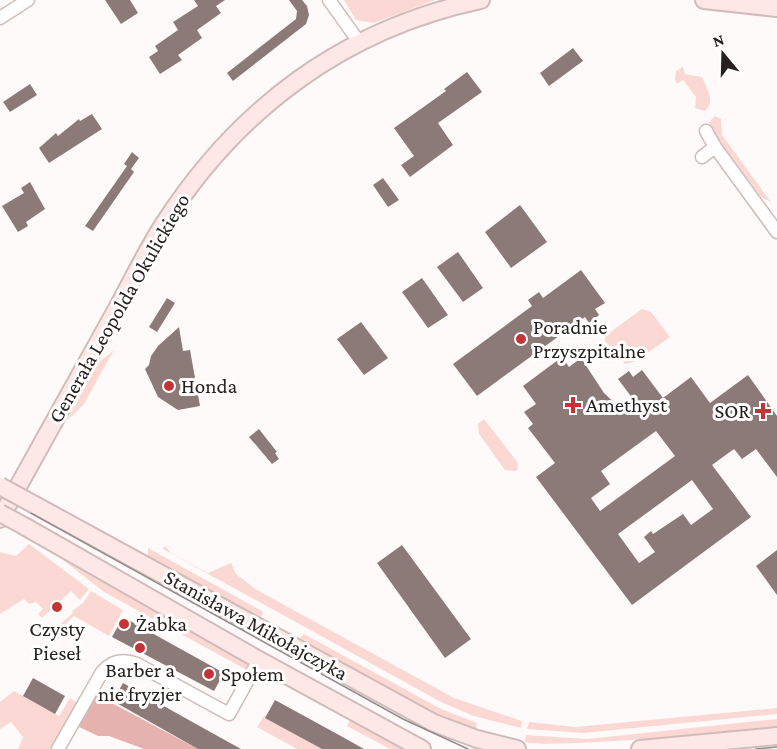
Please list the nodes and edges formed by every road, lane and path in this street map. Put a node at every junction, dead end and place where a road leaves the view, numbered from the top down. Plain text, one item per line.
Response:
1 (27, 0) edge
2 (329, 0) edge
3 (481, 0) edge
4 (704, 0) edge
5 (777, 8) edge
6 (0, 18) edge
7 (359, 42) junction
8 (706, 131) dead end
9 (715, 147) junction
10 (702, 156) dead end
11 (777, 232) edge
12 (0, 486) edge
13 (0, 513) edge
14 (0, 519) edge
15 (136, 559) junction
16 (122, 583) junction
17 (259, 660) junction
18 (401, 705) junction
19 (386, 730) junction
20 (777, 736) edge
21 (58, 749) edge
22 (422, 749) edge
23 (517, 749) edge
24 (640, 749) edge

1 - 6 street
2 - 7 street
3 - 7 street, Generała Leopolda Okulickiego
4 - 5 street
7 - 14 street, Generała Leopolda Okulickiego
8 - 9 street
9 - 10 street
9 - 11 street
12 - 15 street, Stanisława Mikołajczyka, bridge
13 - 16 street, Stanisława Mikołajczyka, bridge
15 - 16 street
15 - 18 street, Stanisława Mikołajczyka
16 - 17 street, Stanisława Mikołajczyka
17 - 19 street, Stanisława Mikołajczyka
17 - 21 street
18 - 19 street
18 - 23 street, Stanisława Mikołajczyka
19 - 22 street, Stanisława Mikołajczyka
20 - 24 street

